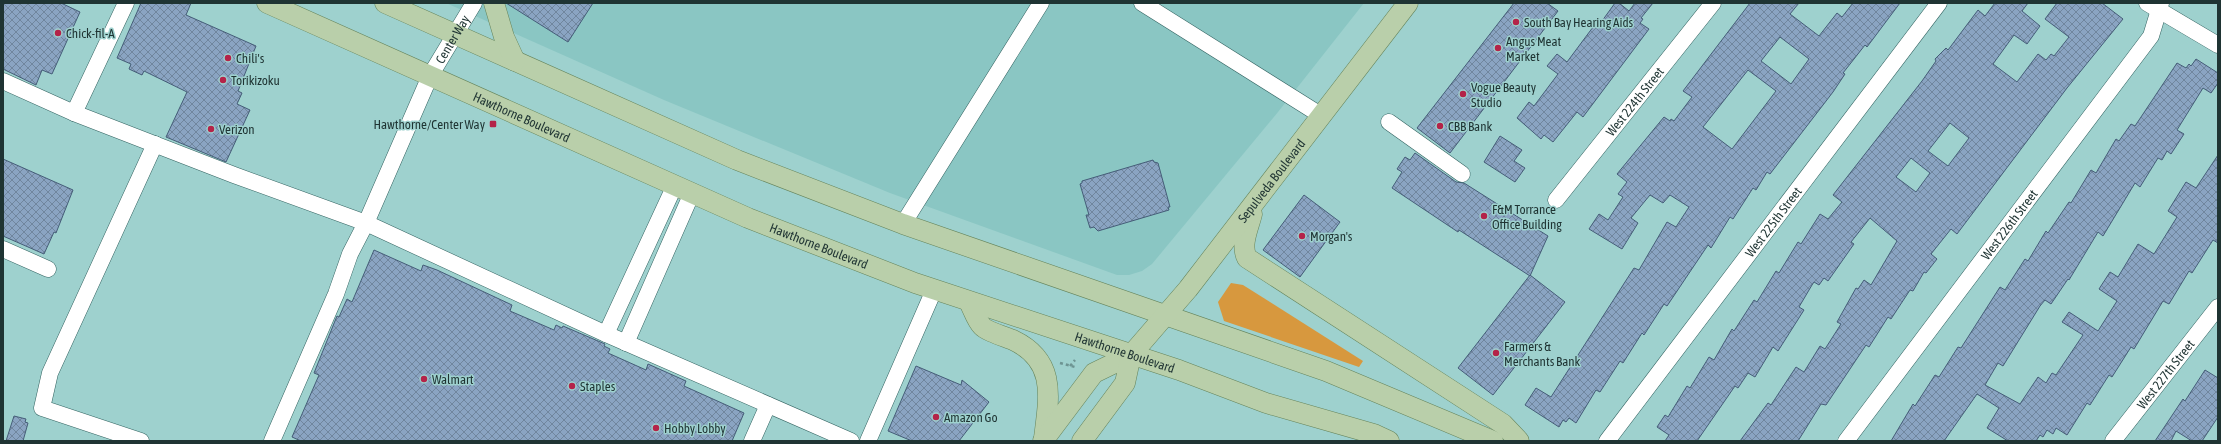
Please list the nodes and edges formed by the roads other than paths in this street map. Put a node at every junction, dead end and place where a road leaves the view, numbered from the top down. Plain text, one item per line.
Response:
1 (126, 3) edge
2 (267, 3) edge
3 (385, 3) edge
4 (474, 3) edge
5 (494, 3) edge
6 (1041, 3) edge
7 (1142, 3) edge
8 (1408, 3) edge
9 (1713, 3) edge
10 (1939, 3) edge
11 (2156, 6) edge
12 (455, 34) junction
13 (2218, 45) edge
14 (515, 61) junction
15 (430, 76) junction
16 (3, 81) edge
17 (74, 112) junction
18 (1322, 116) junction
19 (1389, 122) dead end
20 (155, 144) junction
21 (1462, 174) dead end
22 (684, 189) junction
23 (1556, 200) dead end
24 (1254, 206) junction
25 (366, 223) junction
26 (903, 224) junction
27 (3, 250) edge
28 (48, 269) dead end
29 (934, 290) junction
30 (969, 302) junction
31 (2218, 307) edge
32 (1165, 315) junction
33 (606, 334) junction
34 (626, 343) junction
35 (1131, 355) junction
36 (768, 405) junction
37 (141, 441) edge
38 (272, 441) edge
39 (752, 441) edge
40 (851, 441) edge
41 (868, 441) edge
42 (1043, 441) edge
43 (1082, 441) edge
44 (1389, 441) edge
45 (1493, 441) edge
46 (1519, 441) edge
47 (1607, 441) edge
48 (1846, 441) edge
49 (2113, 441) edge

1 - 17 street
2 - 15 main road, Hawthorne Boulevard
3 - 12 main road
4 - 12 street, Center Way
5 - 14 main road
6 - 26 street
7 - 18 street
8 - 18 main road, Sepulveda Boulevard
9 - 23 street, West 224th Street
10 - 47 street, West 225th Street
11 - 13 street
11 - 48 street, West 226th Street
12 - 14 main road
12 - 15 street, Center Way
14 - 26 main road
15 - 22 main road, Hawthorne Boulevard
15 - 25 street, Center Way
16 - 17 street
17 - 20 street
18 - 24 main road, Sepulveda Boulevard
19 - 21 street
20 - 25 street
20 - 37 street
22 - 29 main road, Hawthorne Boulevard
22 - 33 street
22 - 34 street
24 - 32 main road, Sepulveda Boulevard
24 - 46 main road
25 - 33 street
25 - 38 street, Center Way
26 - 32 main road
27 - 28 street
29 - 30 main road, Hawthorne Boulevard
29 - 41 street
30 - 35 main road, Hawthorne Boulevard
30 - 42 main road
31 - 49 street, West 227th Street
32 - 35 main road, Sepulveda Boulevard
32 - 45 main road
33 - 34 street
34 - 36 street
35 - 42 main road, Sepulveda Boulevard
35 - 43 main road, Sepulveda Boulevard
35 - 44 main road, Hawthorne Boulevard
36 - 39 street
36 - 40 street

